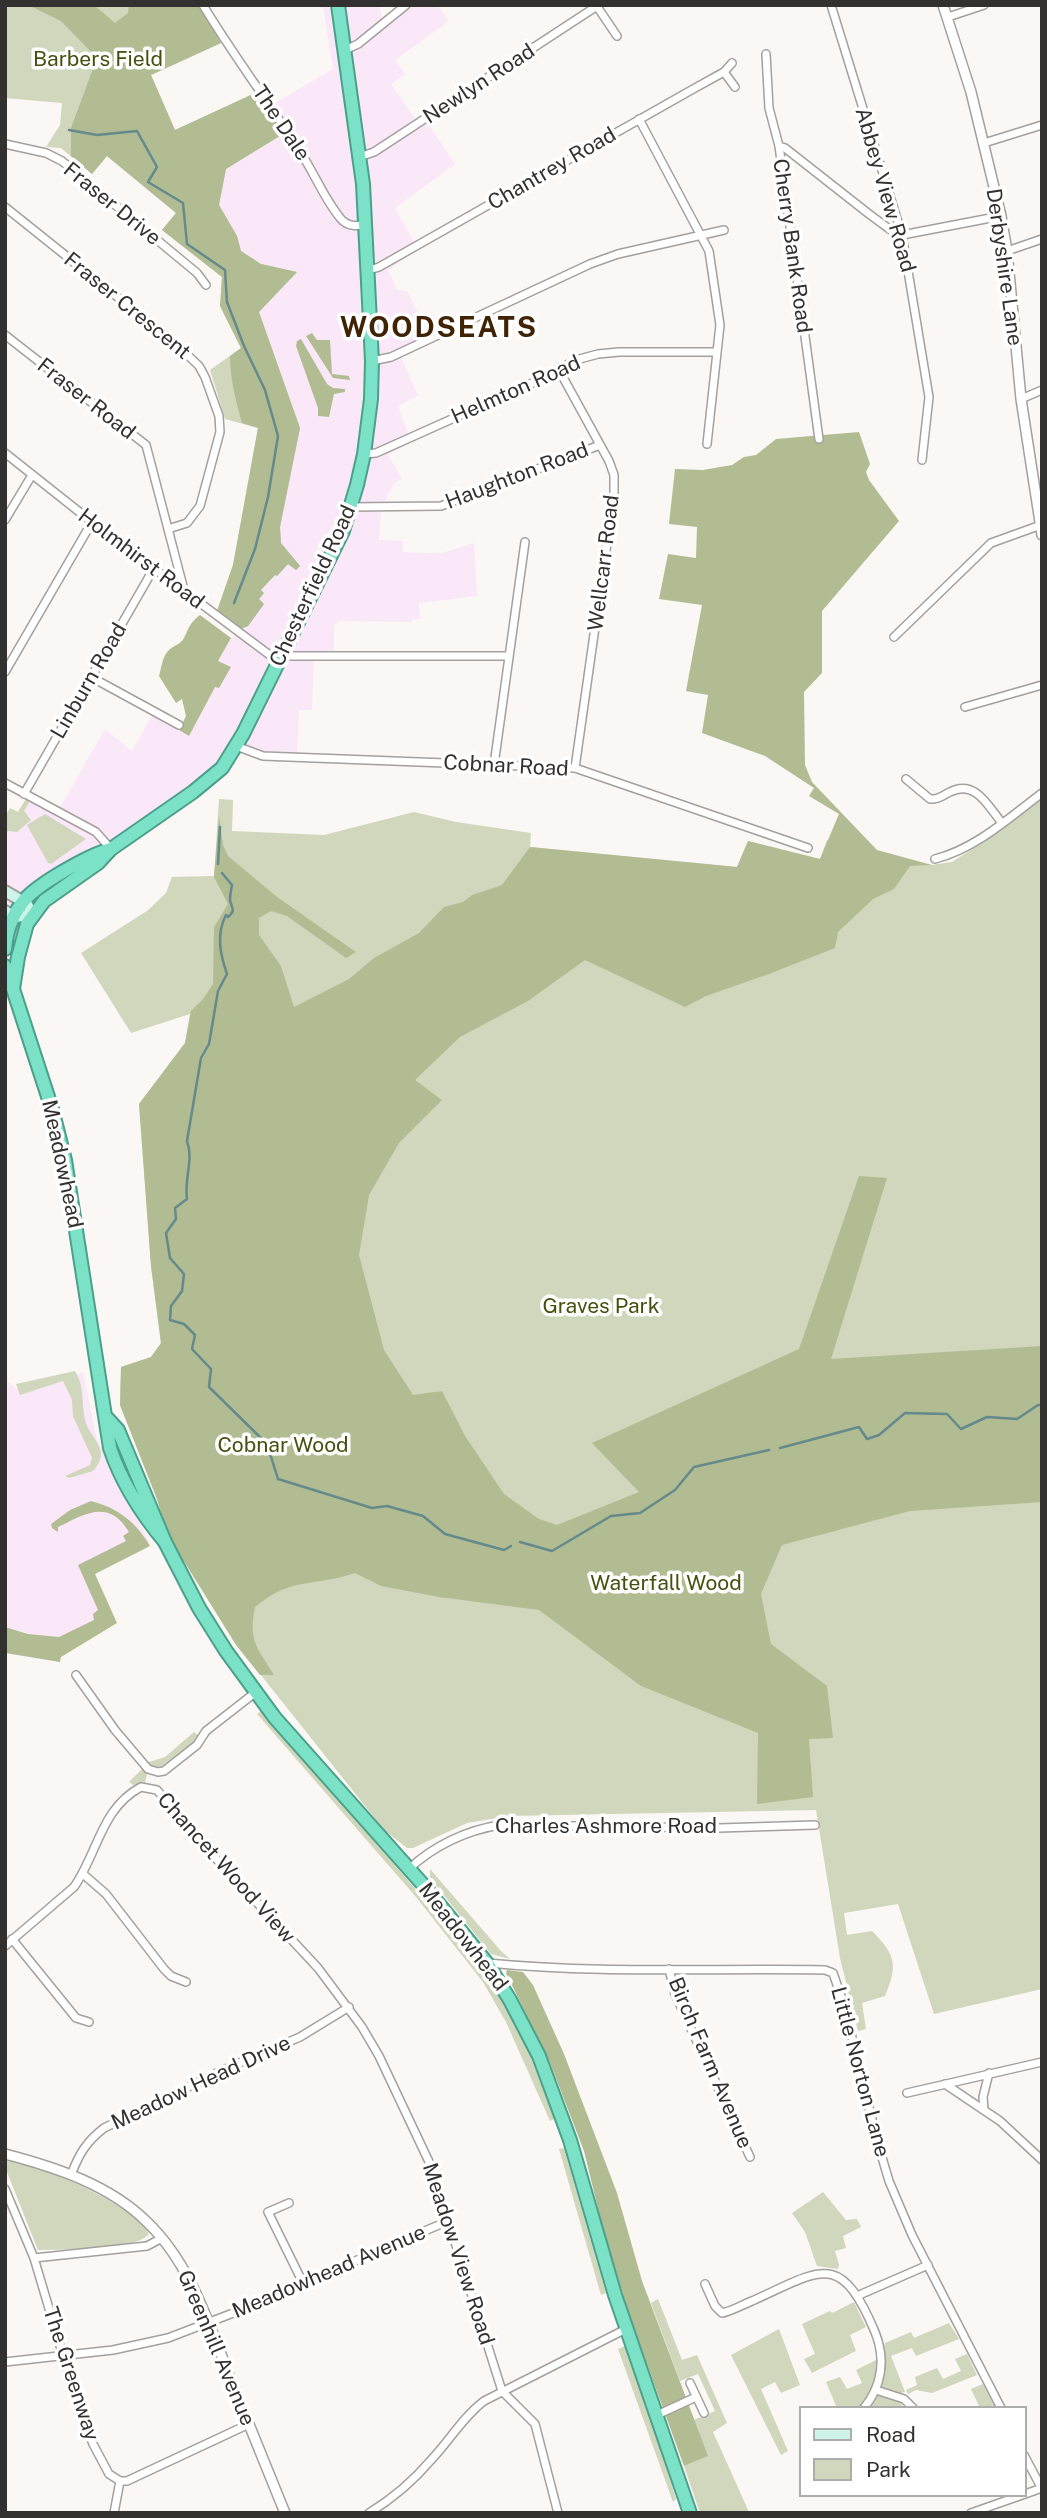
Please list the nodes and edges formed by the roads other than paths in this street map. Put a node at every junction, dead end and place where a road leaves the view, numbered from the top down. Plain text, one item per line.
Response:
1 (203, 5) edge
2 (338, 5) edge
3 (406, 5) edge
4 (831, 5) edge
5 (943, 5) edge
6 (984, 5) edge
7 (597, 6) edge
8 (948, 17) junction
9 (617, 36) dead end
10 (345, 50) junction
11 (766, 54) dead end
12 (732, 63) dead end
13 (724, 72) junction
14 (735, 87) dead end
15 (639, 119) junction
16 (1042, 125) edge
17 (984, 143) junction
18 (5, 144) edge
19 (779, 146) junction
20 (359, 157) junction
21 (5, 207) edge
22 (1001, 216) junction
23 (366, 225) junction
24 (724, 230) dead end
25 (902, 235) junction
26 (702, 236) junction
27 (1042, 239) edge
28 (1007, 251) junction
29 (369, 270) junction
30 (206, 285) dead end
31 (5, 335) edge
32 (717, 352) junction
33 (372, 361) junction
34 (559, 370) junction
35 (1042, 390) edge
36 (1021, 399) junction
37 (818, 439) dead end
38 (707, 444) dead end
39 (600, 445) junction
40 (5, 453) edge
41 (364, 454) junction
42 (922, 460) dead end
43 (32, 475) junction
44 (351, 507) junction
45 (5, 520) edge
46 (92, 522) junction
47 (168, 529) junction
48 (1041, 530) edge
49 (526, 542) dead end
50 (154, 568) junction
51 (185, 593) junction
52 (894, 637) dead end
53 (508, 656) junction
54 (281, 659) junction
55 (5, 672) edge
56 (91, 677) junction
57 (1042, 685) edge
58 (965, 707) dead end
59 (176, 721) dead end
60 (236, 747) junction
61 (494, 765) junction
62 (575, 768) junction
63 (906, 779) dead end
64 (5, 783) edge
65 (1042, 793) edge
66 (24, 794) junction
67 (1002, 823) junction
68 (808, 848) dead end
69 (111, 849) junction
70 (934, 859) dead end
71 (5, 891) edge
72 (23, 901) junction
73 (9, 914) edge
74 (32, 915) junction
75 (5, 949) edge
76 (5, 966) edge
77 (13, 989) junction
78 (76, 1675) dead end
79 (256, 1692) junction
80 (814, 1825) dead end
81 (409, 1869) junction
82 (83, 1874) junction
83 (12, 1939) junction
84 (5, 1946) edge
85 (487, 1963) junction
86 (669, 1969) junction
87 (186, 1982) dead end
88 (349, 2007) junction
89 (89, 2022) dead end
90 (1042, 2062) edge
91 (989, 2073) junction
92 (945, 2084) junction
93 (907, 2093) dead end
94 (984, 2110) junction
95 (5, 2154) edge
96 (750, 2157) dead end
97 (1042, 2160) edge
98 (71, 2175) junction
99 (5, 2189) edge
100 (289, 2203) dead end
101 (448, 2221) junction
102 (162, 2238) junction
103 (34, 2258) junction
104 (928, 2265) junction
105 (303, 2283) junction
106 (705, 2284) dead end
107 (858, 2296) junction
108 (209, 2323) junction
109 (626, 2329) junction
110 (62, 2354) junction
111 (5, 2362) edge
112 (691, 2384) dead end
113 (876, 2390) junction
114 (502, 2392) junction
115 (696, 2397) junction
116 (865, 2406) edge
117 (911, 2406) edge
118 (1000, 2406) edge
119 (704, 2413) dead end
120 (657, 2415) junction
121 (249, 2424) junction
122 (1026, 2459) edge
123 (120, 2481) junction
124 (1042, 2489) edge
125 (1018, 2497) edge
126 (114, 2513) edge
127 (285, 2513) edge
128 (369, 2513) edge
129 (558, 2513) edge
130 (690, 2513) edge
131 (971, 2513) edge

1 - 23 street, The Dale
2 - 10 highway, Chesterfield Road
3 - 10 street
4 - 25 street, Abbey View Road
5 - 8 street, Derbyshire Lane
6 - 8 street
7 - 9 street
7 - 20 street, Newlyn Road
8 - 17 street, Derbyshire Lane
10 - 20 highway, Chesterfield Road
11 - 19 street, Cherry Bank Road
12 - 13 street, Chantrey Road
13 - 14 street
13 - 15 street, Chantrey Road
15 - 26 street
15 - 29 street, Chantrey Road
16 - 17 street
17 - 22 street, Derbyshire Lane
18 - 30 street, Fraser Drive
19 - 25 street
19 - 37 street, Cherry Bank Road
20 - 23 highway, Chesterfield Road
21 - 47 street, Fraser Crescent
22 - 25 street
22 - 28 street, Derbyshire Lane
23 - 29 highway, Chesterfield Road
24 - 26 street
25 - 42 street, Abbey View Road
26 - 32 street
26 - 33 street
27 - 28 street
28 - 36 street, Derbyshire Lane
29 - 33 highway, Chesterfield Road
31 - 47 street, Fraser Road
32 - 34 street, Helmton Road
32 - 38 street
33 - 41 highway, Chesterfield Road
34 - 39 street, Wellcarr Road
34 - 41 street, Helmton Road
35 - 36 street
36 - 48 street, Derbyshire Lane
39 - 44 street, Haughton Road
39 - 62 street, Wellcarr Road
40 - 43 street, Holmhirst Road
41 - 44 highway, Chesterfield Road
43 - 45 street
43 - 46 street, Holmhirst Road
44 - 54 highway, Chesterfield Road
46 - 50 street, Holmhirst Road
46 - 55 street
47 - 51 street, Fraser Road
48 - 52 street
49 - 53 street
50 - 51 street, Holmhirst Road
50 - 56 street, Linburn Road
51 - 54 street, Holmhirst Road
53 - 54 street
53 - 61 street
54 - 60 highway, Chesterfield Road
56 - 59 street
56 - 66 street, Linburn Road
57 - 58 street
60 - 61 street, Cobnar Road
60 - 69 highway, Chesterfield Road
61 - 62 street, Cobnar Road
62 - 68 street, Cobnar Road
63 - 67 street
64 - 66 street
65 - 67 street
66 - 69 street
67 - 70 street
69 - 72 highway, Chesterfield Road
69 - 74 highway, Chesterfield Road
71 - 72 main road
72 - 73 highway
72 - 74 main road
73 - 74 main road
73 - 75 highway
74 - 77 highway, Meadowhead
76 - 77 highway
77 - 79 highway, Meadowhead
78 - 79 street
79 - 81 highway, Meadowhead
80 - 81 street, Charles Ashmore Road
81 - 85 highway, Meadowhead
82 - 83 street, Chancet Wood View
82 - 87 street
82 - 88 street, Chancet Wood View
83 - 84 street, Chancet Wood View
83 - 89 street
85 - 86 street, Little Norton Lane
85 - 109 highway, Meadowhead
86 - 96 street, Birch Farm Avenue
86 - 104 street, Little Norton Lane
88 - 98 street, Meadow Head Drive
88 - 101 street, Meadow View Road
90 - 91 street
91 - 92 street
91 - 94 street
92 - 93 street
92 - 94 street
94 - 97 street
95 - 98 street, Greenhill Avenue
98 - 102 street, Greenhill Avenue
99 - 103 street, The Greenway
100 - 105 street
101 - 105 street, Meadowhead Avenue
101 - 114 street, Meadow View Road
102 - 103 street
102 - 108 street, Greenhill Avenue
103 - 110 street, The Greenway
104 - 107 street
104 - 118 street, Little Norton Lane
105 - 108 street, Meadowhead Avenue
106 - 107 street
107 - 113 street
108 - 110 street, Meadowhead Avenue
108 - 121 street, Greenhill Avenue
109 - 114 street
109 - 120 highway, Meadowhead
110 - 111 street, Meadowhead Avenue
110 - 123 street, The Greenway
112 - 115 street
113 - 116 street
113 - 117 street
114 - 128 street
114 - 129 street
115 - 119 street
115 - 120 street
120 - 130 highway, Meadowhead
121 - 123 street
121 - 127 street, Greenhill Avenue
122 - 124 street
123 - 126 street
125 - 131 street

